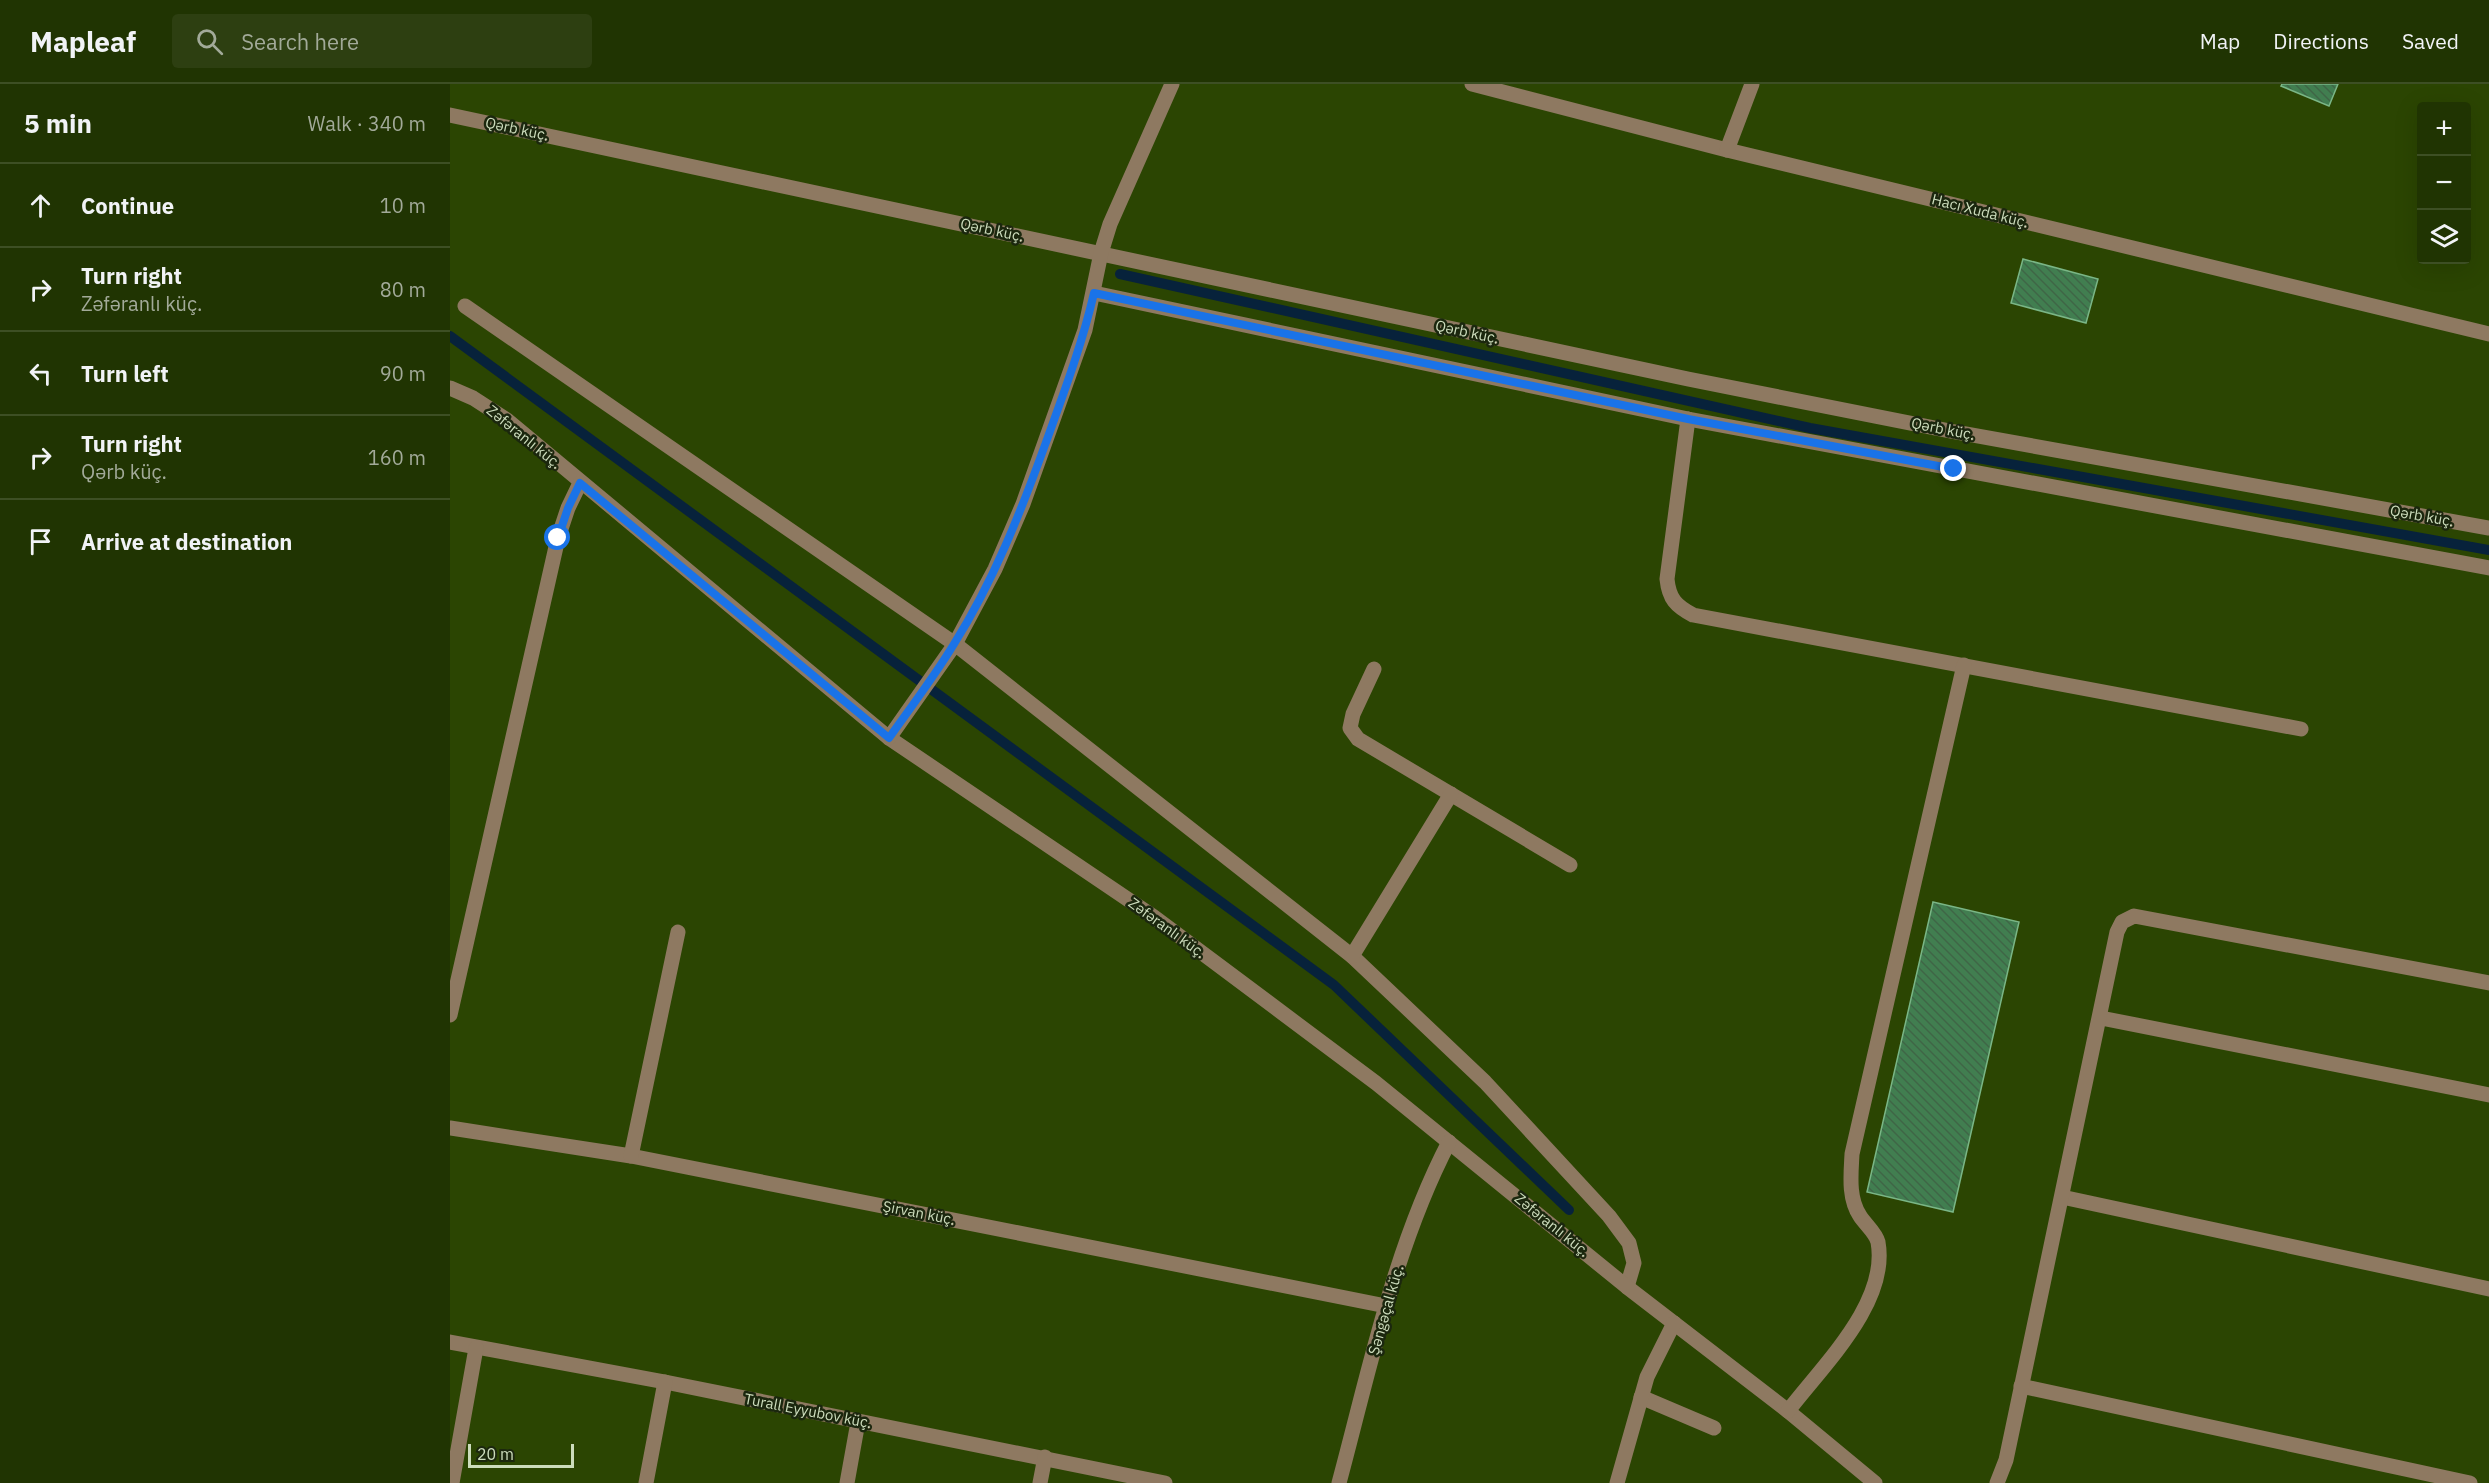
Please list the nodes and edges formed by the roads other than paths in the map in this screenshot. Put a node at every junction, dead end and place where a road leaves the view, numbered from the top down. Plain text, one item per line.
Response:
1 (1172, 84) edge
2 (1472, 84) edge
3 (1752, 84) edge
4 (450, 115) edge
5 (1727, 150) junction
6 (1101, 253) junction
7 (1094, 293) junction
8 (465, 306) dead end
9 (2489, 334) edge
10 (450, 388) edge
11 (1688, 419) junction
12 (580, 483) junction
13 (2489, 528) edge
14 (2489, 568) edge
15 (955, 644) junction
16 (1964, 665) junction
17 (1374, 669) dead end
18 (2301, 729) dead end
19 (889, 738) junction
20 (1451, 794) junction
21 (1570, 865) dead end
22 (678, 932) dead end
23 (1352, 956) junction
24 (2489, 983) edge
25 (450, 1015) edge
26 (2101, 1018) junction
27 (2489, 1095) edge
28 (450, 1128) edge
29 (1449, 1142) junction
30 (632, 1156) junction
31 (2062, 1197) junction
32 (1628, 1287) junction
33 (2489, 1289) edge
34 (1386, 1306) junction
35 (1674, 1323) junction
36 (450, 1342) edge
37 (476, 1348) junction
38 (665, 1382) junction
39 (2021, 1386) junction
40 (1641, 1397) junction
41 (1788, 1410) junction
42 (858, 1422) junction
43 (1714, 1428) dead end
44 (1045, 1457) junction
45 (452, 1483) edge
46 (646, 1483) edge
47 (847, 1483) edge
48 (1040, 1483) edge
49 (1165, 1483) edge
50 (1339, 1483) edge
51 (1617, 1483) edge
52 (1875, 1483) edge
53 (1997, 1483) edge
54 (2470, 1483) edge

1 - 6 street
2 - 5 street, Hacı Xuda küç.
3 - 5 street
4 - 6 street, Qərb küç.
5 - 9 street, Hacı Xuda küç.
6 - 7 street
6 - 13 street, Qərb küç.
7 - 11 street
7 - 15 street
8 - 15 street
10 - 12 street, Zəfəranlı küç.
11 - 14 street
11 - 16 street
12 - 19 street, Zəfəranlı küç.
12 - 25 street
15 - 19 street
15 - 23 street
16 - 18 street
16 - 41 street
17 - 20 street
19 - 29 street, Zəfəranlı küç.
20 - 21 street
20 - 23 street
22 - 30 street
23 - 32 street
24 - 26 street
26 - 27 street
26 - 31 street
28 - 30 street, Şirvan küç.
29 - 32 street, Zəfəranlı küç.
29 - 34 street, Şəngəçal küç.
30 - 34 street, Şirvan küç.
31 - 33 street
31 - 39 street
32 - 35 street, Zəfəranlı küç.
34 - 50 street, Şəngəçal küç.
35 - 40 street
35 - 41 street, Zəfəranlı küç.
36 - 37 street, Turall Eyyubov küç.
37 - 38 street, Turall Eyyubov küç.
37 - 45 street
38 - 42 street, Turall Eyyubov küç.
38 - 46 street
39 - 53 street
39 - 54 street
40 - 43 street
40 - 51 street
41 - 52 street, Zəfəranlı küç.
42 - 44 street, Turall Eyyubov küç.
42 - 47 street
44 - 48 street
44 - 49 street, Turall Eyyubov küç.

